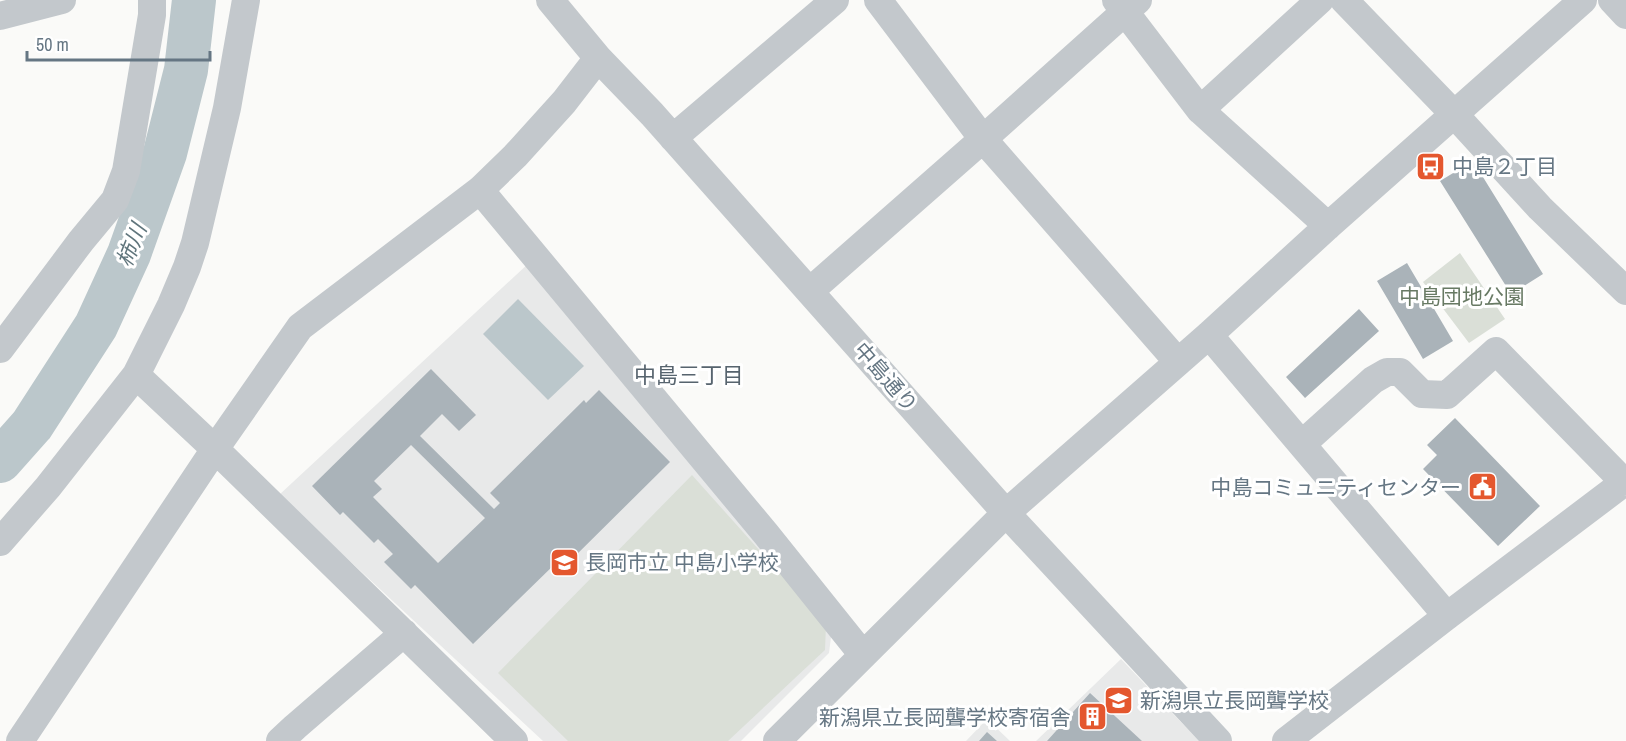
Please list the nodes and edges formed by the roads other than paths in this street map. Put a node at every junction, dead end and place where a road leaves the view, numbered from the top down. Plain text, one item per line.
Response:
1 (62, 0) edge
2 (152, 0) edge
3 (246, 0) edge
4 (550, 0) edge
5 (835, 0) edge
6 (878, 0) edge
7 (1320, 0) edge
8 (1344, 0) edge
9 (1583, 0) edge
10 (1612, 0) edge
11 (1126, 3) edge
12 (1626, 15) edge
13 (0, 16) edge
14 (598, 58) junction
15 (1200, 110) junction
16 (1454, 114) junction
17 (673, 138) junction
18 (983, 139) junction
19 (480, 190) junction
20 (1328, 226) junction
21 (810, 291) junction
22 (1626, 291) edge
23 (1209, 335) junction
24 (0, 349) edge
25 (1178, 362) junction
26 (136, 375) junction
27 (1302, 444) junction
28 (215, 449) junction
29 (1625, 482) edge
30 (1006, 513) junction
31 (0, 542) edge
32 (1448, 616) junction
33 (404, 633) junction
34 (863, 655) junction
35 (20, 741) edge
36 (280, 741) edge
37 (512, 741) edge
38 (777, 741) edge
39 (1218, 741) edge
40 (1286, 741) edge

1 - 13 street
2 - 24 street
3 - 26 street
4 - 14 street, 中島通り
5 - 17 street
6 - 18 street
7 - 15 street
8 - 16 street
9 - 16 street
10 - 12 street
11 - 15 street
11 - 18 street
14 - 17 street, 中島通り
14 - 19 street
15 - 20 street
16 - 20 street
16 - 22 street
17 - 21 street, 中島通り
18 - 21 street
18 - 25 street
19 - 28 street
19 - 34 street
20 - 23 street
21 - 30 street, 中島通り
23 - 25 street
23 - 27 street
25 - 30 street
26 - 28 street
26 - 31 street
27 - 29 street
27 - 32 street
28 - 33 street
28 - 35 street
29 - 32 street
30 - 34 street
30 - 39 street, 中島通り
32 - 40 street
33 - 36 street
33 - 37 street
34 - 38 street

